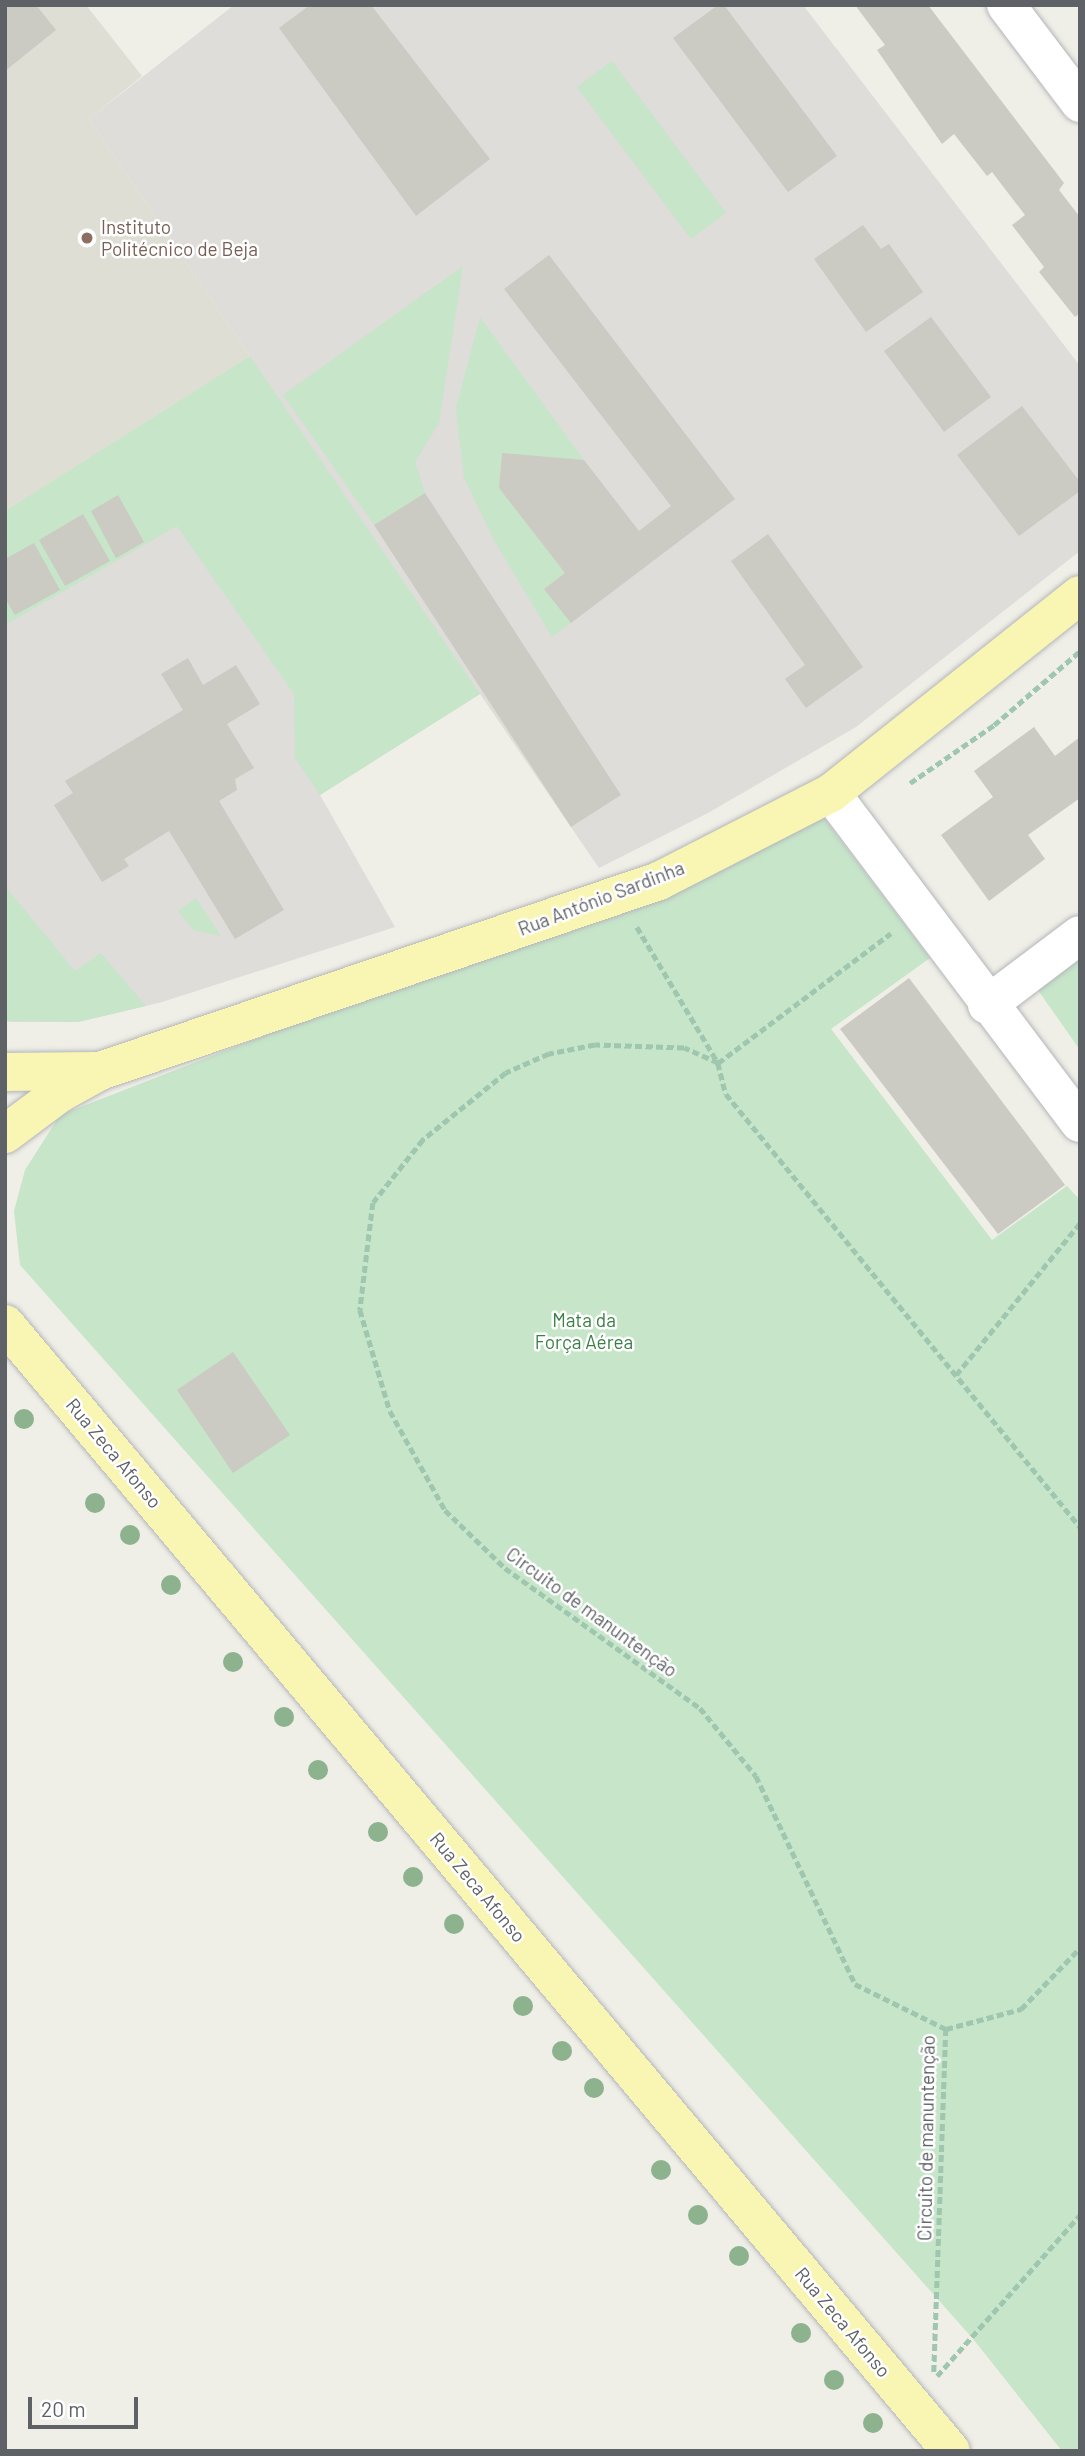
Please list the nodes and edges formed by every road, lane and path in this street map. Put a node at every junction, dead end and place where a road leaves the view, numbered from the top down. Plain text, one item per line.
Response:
1 (1006, 5) edge
2 (1080, 103) edge
3 (1080, 595) edge
4 (831, 793) junction
5 (918, 913) junction
6 (635, 924) dead end
7 (1080, 935) edge
8 (987, 1004) junction
9 (719, 1063) junction
10 (100, 1071) junction
11 (5, 1072) edge
12 (1080, 1123) edge
13 (5, 1134) edge
14 (1080, 1223) edge
15 (5, 1324) edge
16 (956, 1375) junction
17 (1080, 1527) edge
18 (1080, 1948) edge
19 (946, 2029) junction
20 (1080, 2214) edge
21 (951, 2451) edge

1 - 2 street
3 - 4 main road, Rua António Sardinha
4 - 5 street
4 - 10 main road, Rua António Sardinha
5 - 8 street
5 - 9 path
6 - 9 path
7 - 8 street
8 - 12 street
9 - 16 path
9 - 19 path, Circuito de manuntenção
10 - 11 main road, Rua António Sardinha
10 - 13 main road, Rua António Sardinha
14 - 16 path
15 - 21 main road, Rua Zeca Afonso
16 - 17 path
18 - 19 path
19 - 20 path, Circuito de manuntenção

